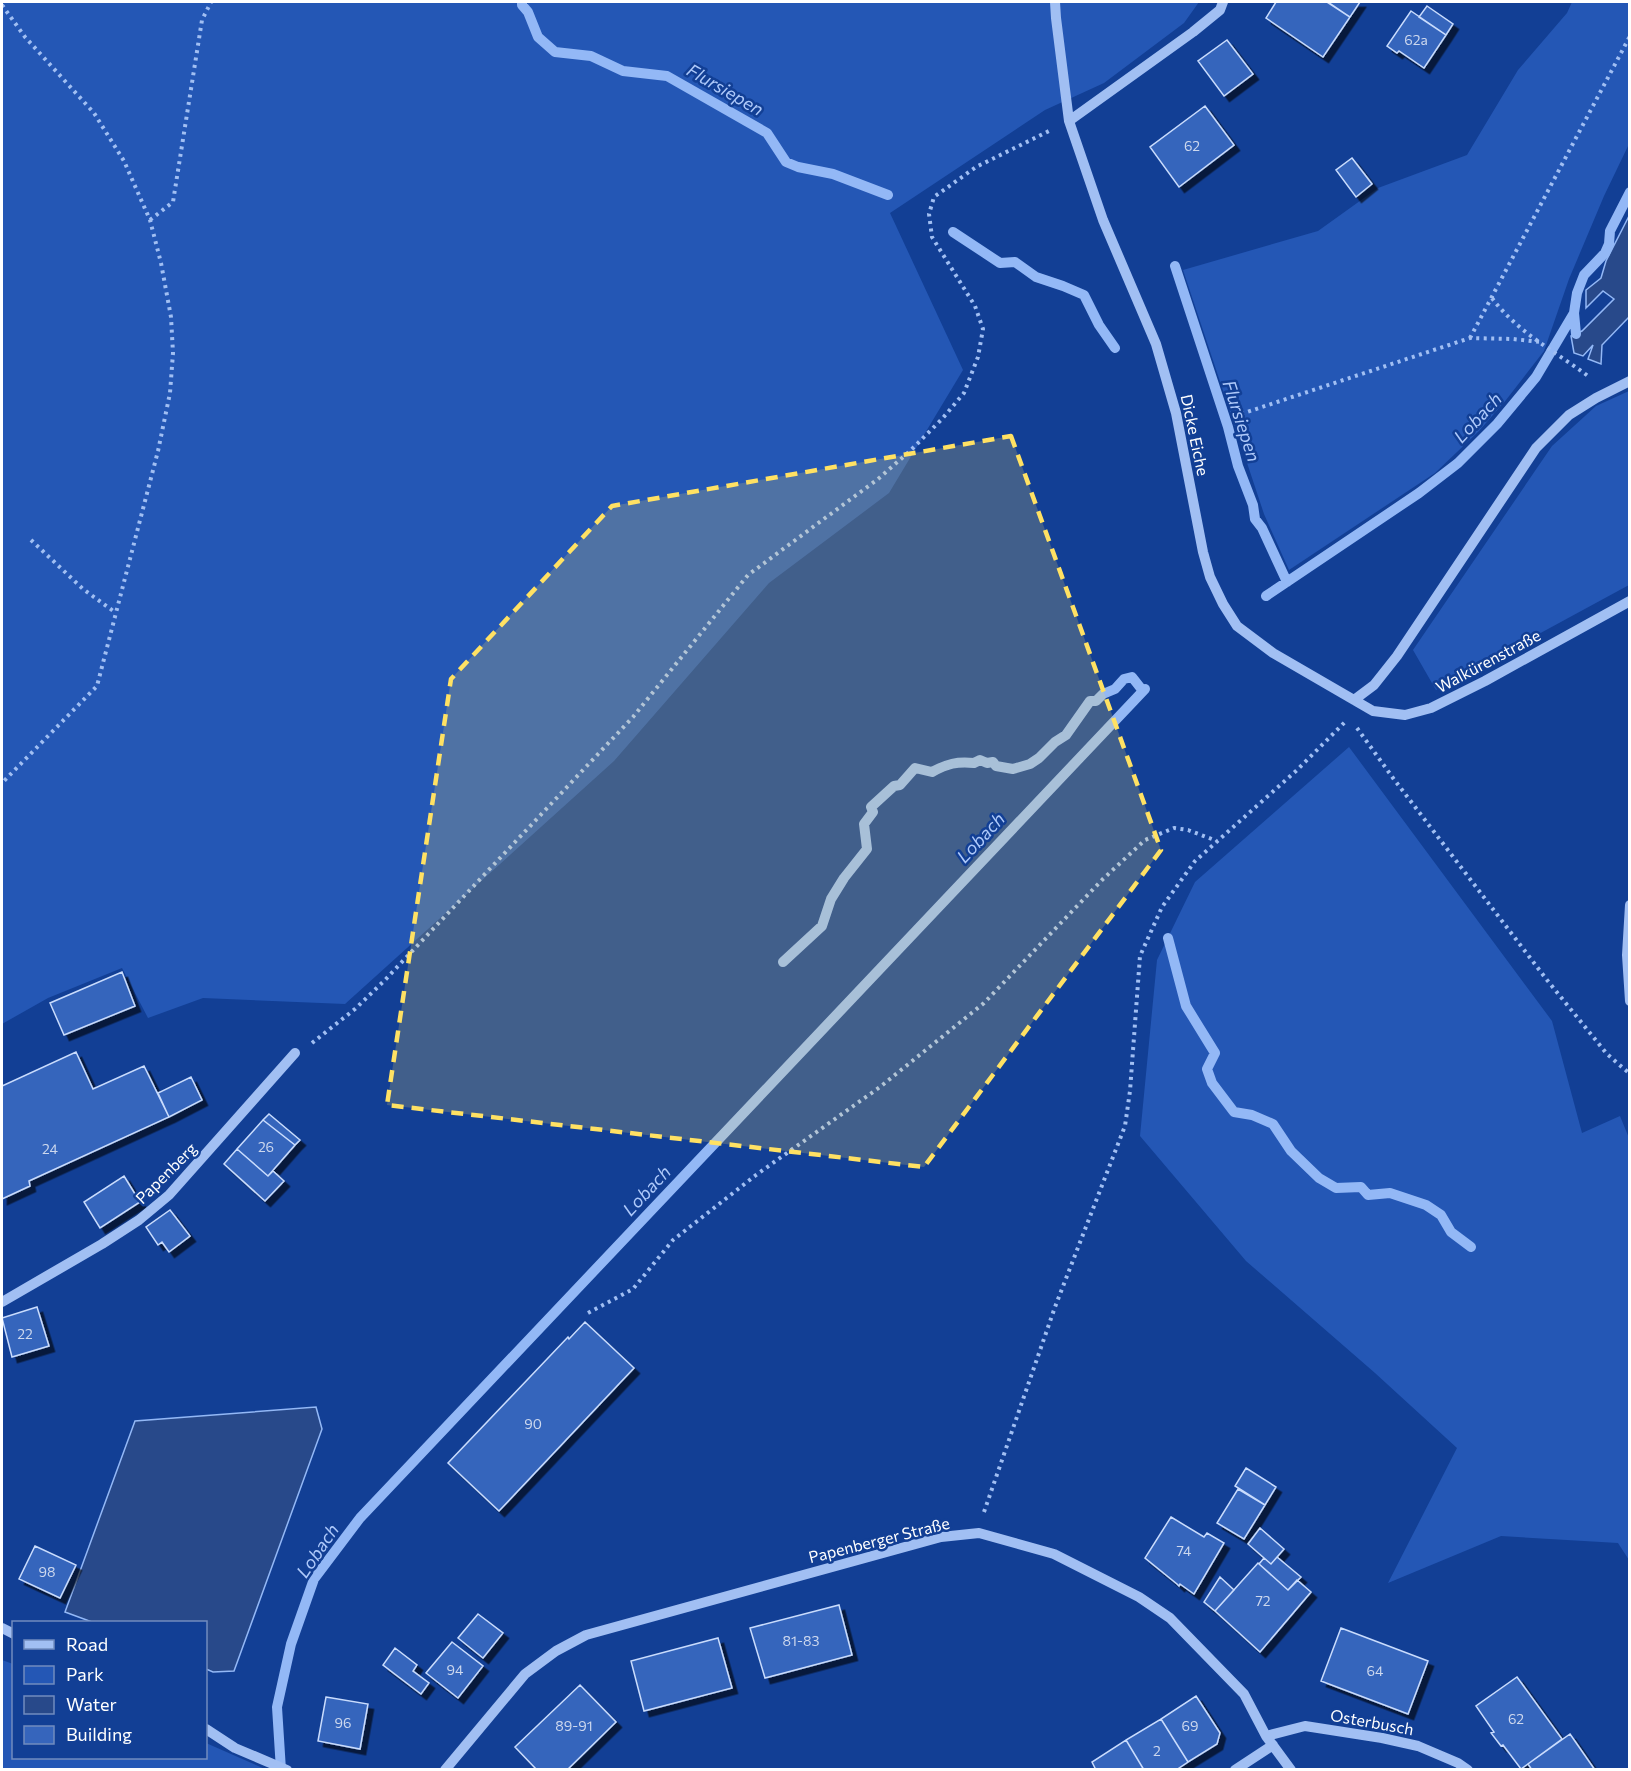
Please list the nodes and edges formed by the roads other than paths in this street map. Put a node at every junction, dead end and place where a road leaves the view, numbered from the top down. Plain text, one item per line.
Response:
1 (1055, 2) edge
2 (1223, 2) edge
3 (1069, 121) junction
4 (1629, 381) edge
5 (1629, 601) edge
6 (1354, 700) junction
7 (1629, 905) edge
8 (1629, 1001) edge
9 (295, 1053) road end
10 (2, 1302) edge
11 (207, 1730) edge
12 (1270, 1741) junction
13 (287, 1770) edge
14 (446, 1770) edge
15 (1235, 1770) edge
16 (1291, 1770) edge
17 (1468, 1770) edge

1 - 3 street, Dicke Eiche
2 - 3 street
3 - 6 street, Dicke Eiche
4 - 6 street
5 - 6 street, Walkürenstraße
7 - 8 street
9 - 10 street, Papenberg
11 - 13 street
12 - 14 street, Papenberger Straße
12 - 15 street, Osterbusch
12 - 16 street, Papenberger Straße
12 - 17 street, Osterbusch

